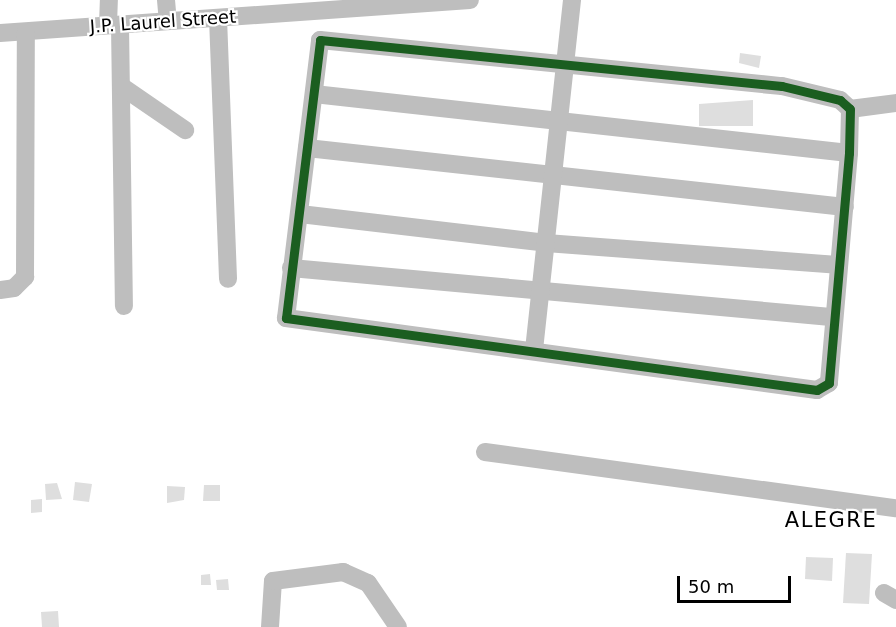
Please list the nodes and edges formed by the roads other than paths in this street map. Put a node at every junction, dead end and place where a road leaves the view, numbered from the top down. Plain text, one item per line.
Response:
1 (109, 0) edge
2 (166, 0) edge
3 (470, 0) edge
4 (572, 0) edge
5 (218, 18) junction
6 (168, 21) junction
7 (114, 25) junction
8 (26, 32) junction
9 (0, 33) edge
10 (567, 65) junction
11 (121, 86) junction
12 (314, 94) junction
13 (896, 103) edge
14 (850, 109) junction
15 (561, 125) junction
16 (185, 130) dead end
17 (307, 148) junction
18 (849, 153) junction
19 (554, 177) junction
20 (845, 207) junction
21 (300, 214) junction
22 (546, 243) junction
23 (837, 265) junction
24 (291, 268) junction
25 (228, 279) dead end
26 (541, 288) junction
27 (0, 290) edge
28 (124, 306) dead end
29 (831, 317) junction
30 (534, 350) junction
31 (485, 452) dead end
32 (896, 508) edge
33 (270, 627) edge
34 (398, 627) edge

1 - 7 street
2 - 6 street
3 - 5 street, J.P. Laurel Street
4 - 10 street
5 - 6 street, J.P. Laurel Street
5 - 25 street
6 - 7 street, J.P. Laurel Street
7 - 8 street, J.P. Laurel Street
7 - 11 street
8 - 9 street, J.P. Laurel Street
8 - 27 street
10 - 12 street
10 - 14 street
10 - 15 street
11 - 16 street
11 - 28 street
12 - 15 street
12 - 17 street
13 - 14 street
14 - 18 street
15 - 18 street
15 - 19 street
17 - 19 street
17 - 21 street
18 - 20 street
19 - 20 street
19 - 22 street
20 - 23 street
21 - 22 street
21 - 24 street
22 - 23 street
22 - 26 street
23 - 29 street
24 - 26 street
24 - 30 street
26 - 29 street
26 - 30 street
29 - 30 street
31 - 32 street
33 - 34 street

